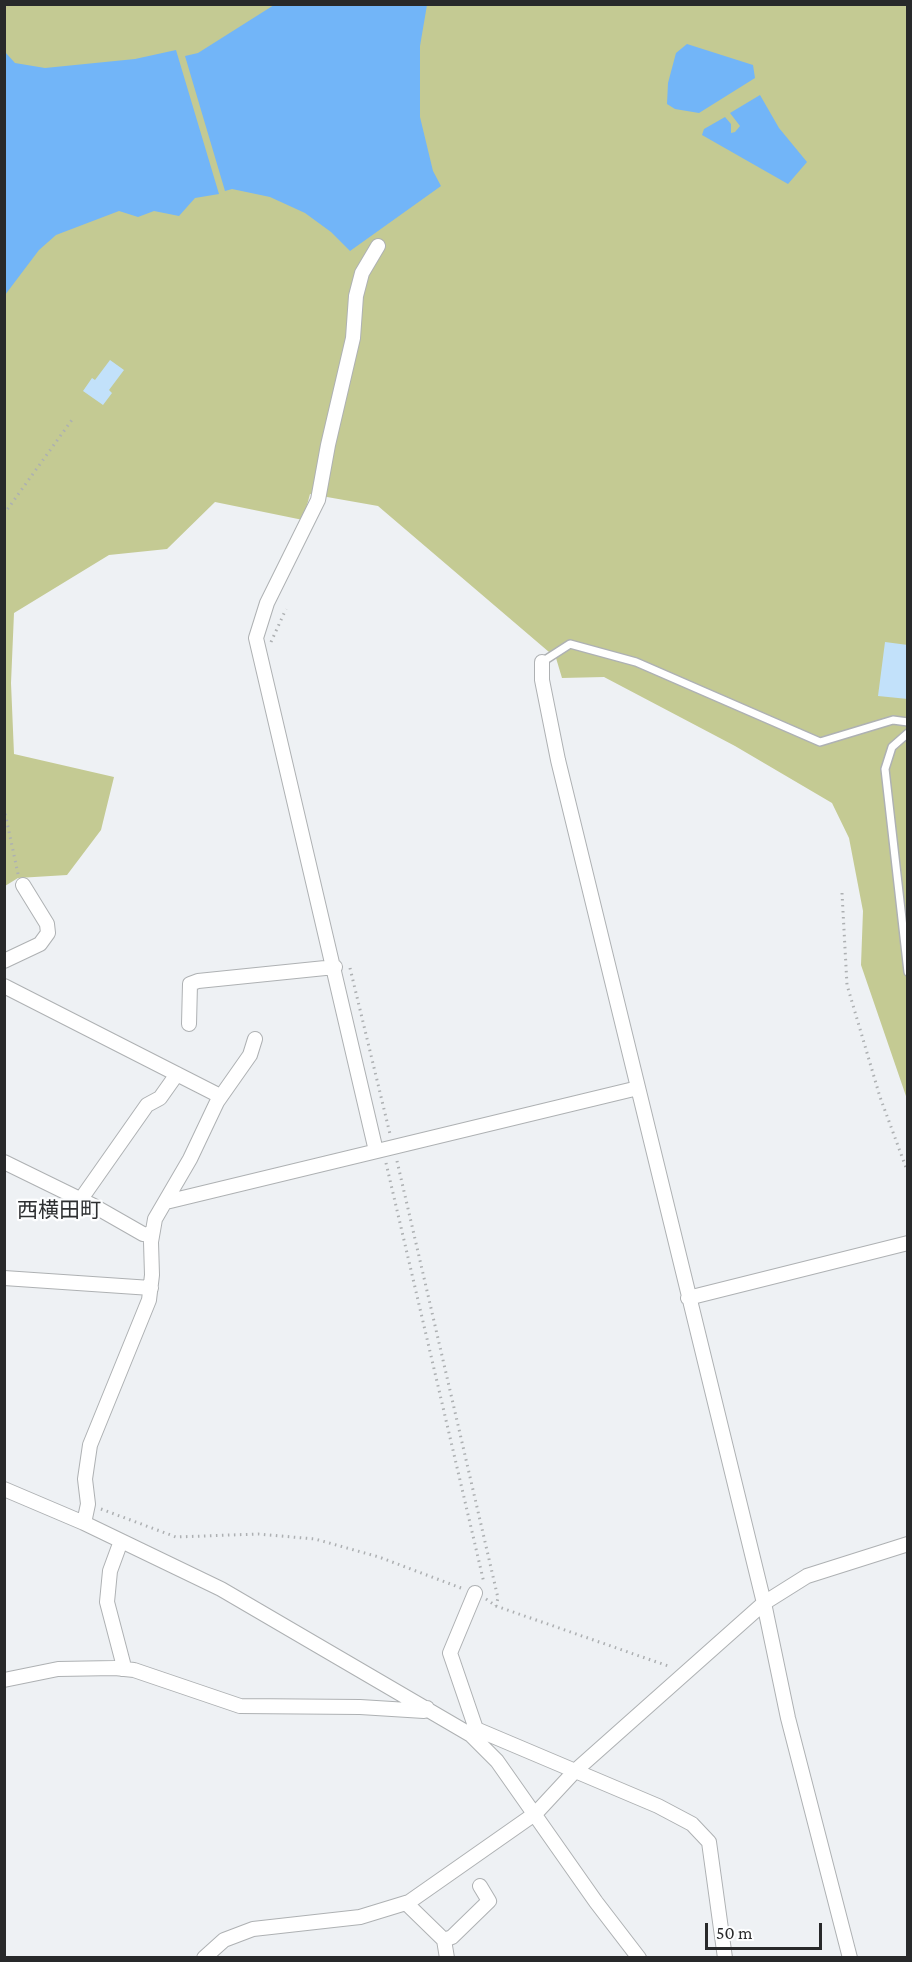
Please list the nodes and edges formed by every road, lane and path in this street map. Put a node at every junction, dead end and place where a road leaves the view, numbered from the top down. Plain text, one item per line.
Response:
1 (378, 246) dead end
2 (74, 417) dead end
3 (4, 514) edge
4 (286, 609) dead end
5 (270, 644) dead end
6 (542, 662) joint
7 (908, 722) edge
8 (908, 733) edge
9 (4, 808) edge
10 (23, 885) joint
11 (842, 893) dead end
12 (4, 961) edge
13 (349, 964) dead end
14 (335, 967) junction
15 (908, 972) edge
16 (4, 986) edge
17 (189, 1024) dead end
18 (255, 1039) dead end
19 (177, 1074) junction
20 (638, 1088) junction
21 (220, 1096) junction
22 (386, 1148) junction
23 (4, 1162) edge
24 (908, 1173) edge
25 (81, 1199) junction
26 (166, 1202) junction
27 (152, 1235) junction
28 (908, 1243) edge
29 (4, 1278) edge
30 (151, 1288) junction
31 (688, 1298) junction
32 (4, 1489) edge
33 (88, 1504) junction
34 (84, 1523) junction
35 (122, 1541) junction
36 (908, 1544) edge
37 (478, 1594) junction
38 (764, 1603) junction
39 (496, 1606) junction
40 (122, 1669) junction
41 (681, 1677) junction
42 (4, 1680) edge
43 (427, 1707) junction
44 (473, 1732) junction
45 (575, 1771) junction
46 (536, 1814) junction
47 (480, 1886) dead end
48 (406, 1903) junction
49 (444, 1940) junction
50 (204, 1958) edge
51 (447, 1958) edge
52 (639, 1958) edge
53 (725, 1958) edge
54 (850, 1958) edge

1 - 14 street
2 - 3 path
4 - 5 path
6 - 7 lane
6 - 20 street
8 - 15 lane
9 - 10 path
10 - 12 street
11 - 24 path
13 - 22 path
14 - 17 street
14 - 22 street
16 - 19 street
18 - 21 street
19 - 21 street
19 - 25 street
20 - 22 street
20 - 31 street
21 - 26 street
22 - 26 street
22 - 37 path
22 - 39 path
23 - 25 street
25 - 27 street
26 - 27 street
27 - 30 street
28 - 31 street
29 - 30 street
30 - 33 street
31 - 38 street
32 - 34 street
33 - 34 street
33 - 37 path
34 - 35 street
35 - 40 street
35 - 43 street
36 - 38 street
37 - 39 path
37 - 44 street
38 - 41 street
38 - 54 street
39 - 41 path
40 - 42 street
40 - 43 street
41 - 45 street
43 - 44 street
44 - 45 street
44 - 46 street
45 - 46 street
45 - 53 street
46 - 48 street
46 - 52 street
47 - 49 street
48 - 49 street
48 - 50 street
49 - 51 street

